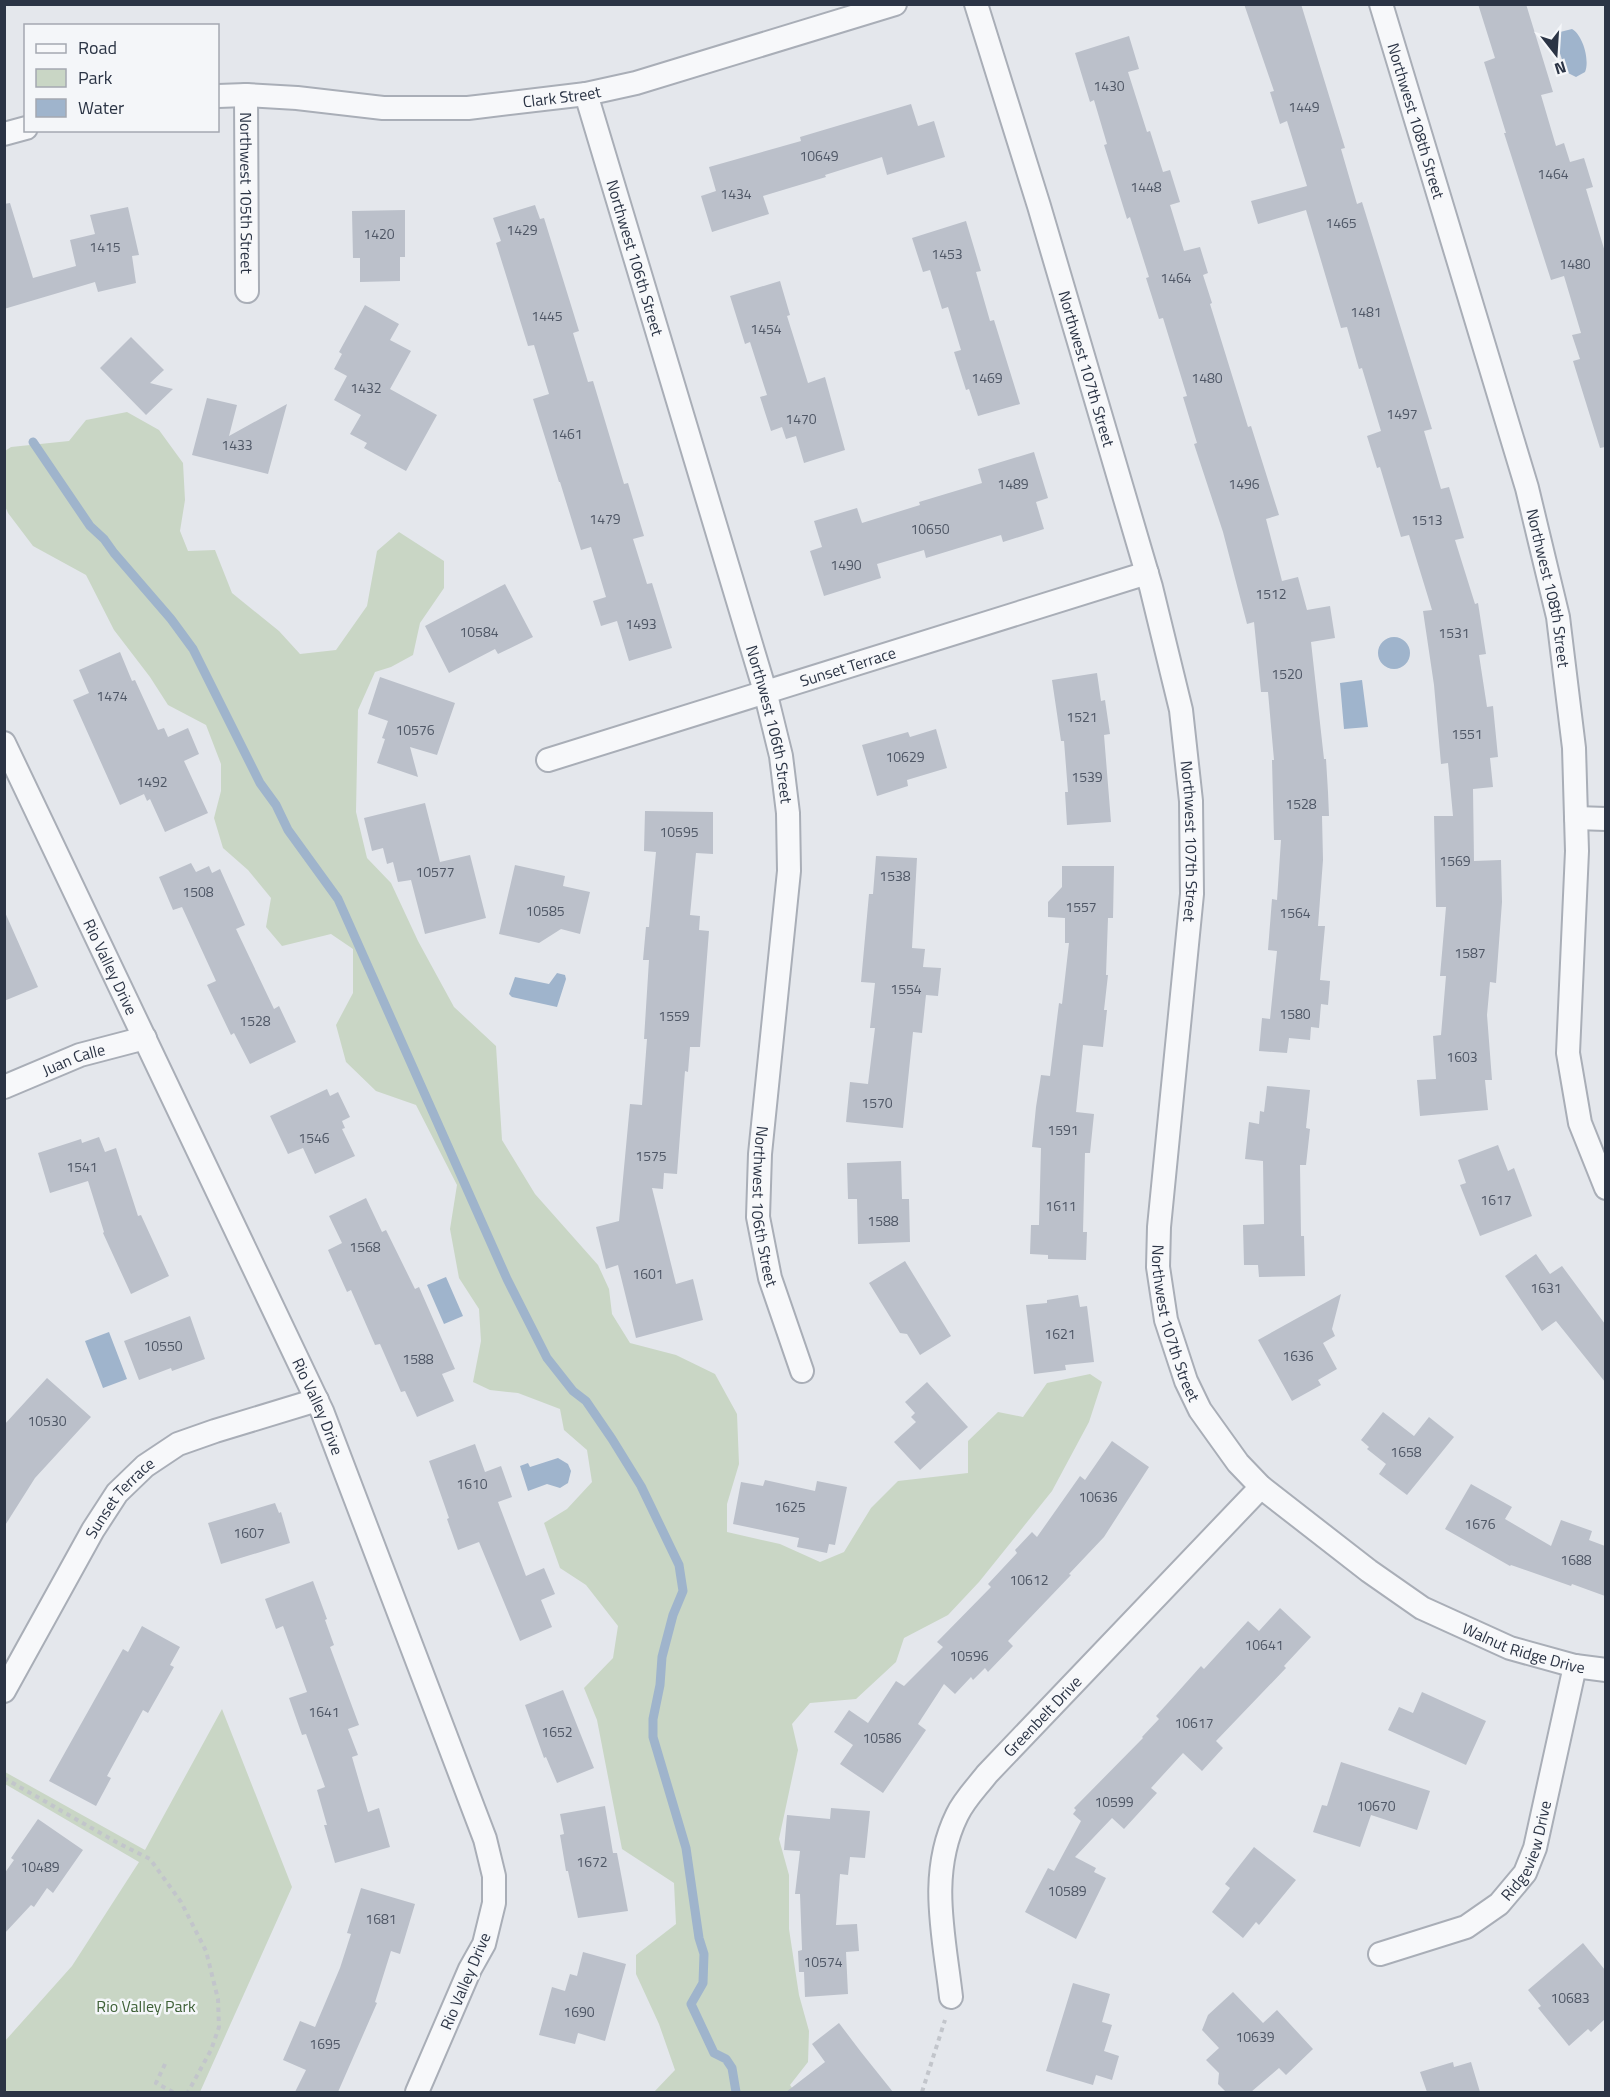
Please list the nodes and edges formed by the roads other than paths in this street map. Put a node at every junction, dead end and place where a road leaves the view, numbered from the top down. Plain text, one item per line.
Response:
1 (895, 4) edge
2 (976, 4) edge
3 (1381, 4) edge
4 (586, 94) junction
5 (246, 95) junction
6 (219, 96) edge
7 (24, 129) edge
8 (4, 134) edge
9 (247, 291) dead end
10 (1147, 573) junction
11 (765, 691) junction
12 (4, 743) edge
13 (548, 760) dead end
14 (1576, 818) junction
15 (1605, 819) edge
16 (145, 1038) junction
17 (4, 1087) edge
18 (1605, 1188) edge
19 (802, 1371) dead end
20 (317, 1400) junction
21 (1261, 1487) junction
22 (1444, 1618) joint
23 (1575, 1666) junction
24 (1605, 1670) edge
25 (4, 1691) edge
26 (1380, 1954) dead end
27 (951, 1997) road end
28 (417, 2092) edge

1 - 4 street, Clark Street
2 - 10 street, Northwest 107th Street
3 - 14 street, Northwest 108th Street
4 - 5 street, Clark Street
4 - 11 street, Northwest 106th Street
5 - 6 street, Clark Street
5 - 9 street, Northwest 105th Street
7 - 8 street
10 - 11 street, Sunset Terrace
10 - 21 street, Northwest 107th Street
11 - 13 street, Sunset Terrace
11 - 19 street, Northwest 106th Street
12 - 16 street, Rio Valley Drive
14 - 15 street
14 - 18 street, Northwest 108th Street
16 - 17 street, Juan Calle
16 - 20 street, Rio Valley Drive
20 - 25 street, Sunset Terrace
20 - 28 street, Rio Valley Drive
21 - 22 street, Northwest 107th Street
21 - 27 street, Greenbelt Drive
22 - 23 street, Walnut Ridge Drive
23 - 24 street, Walnut Ridge Drive
23 - 26 street, Ridgeview Drive

